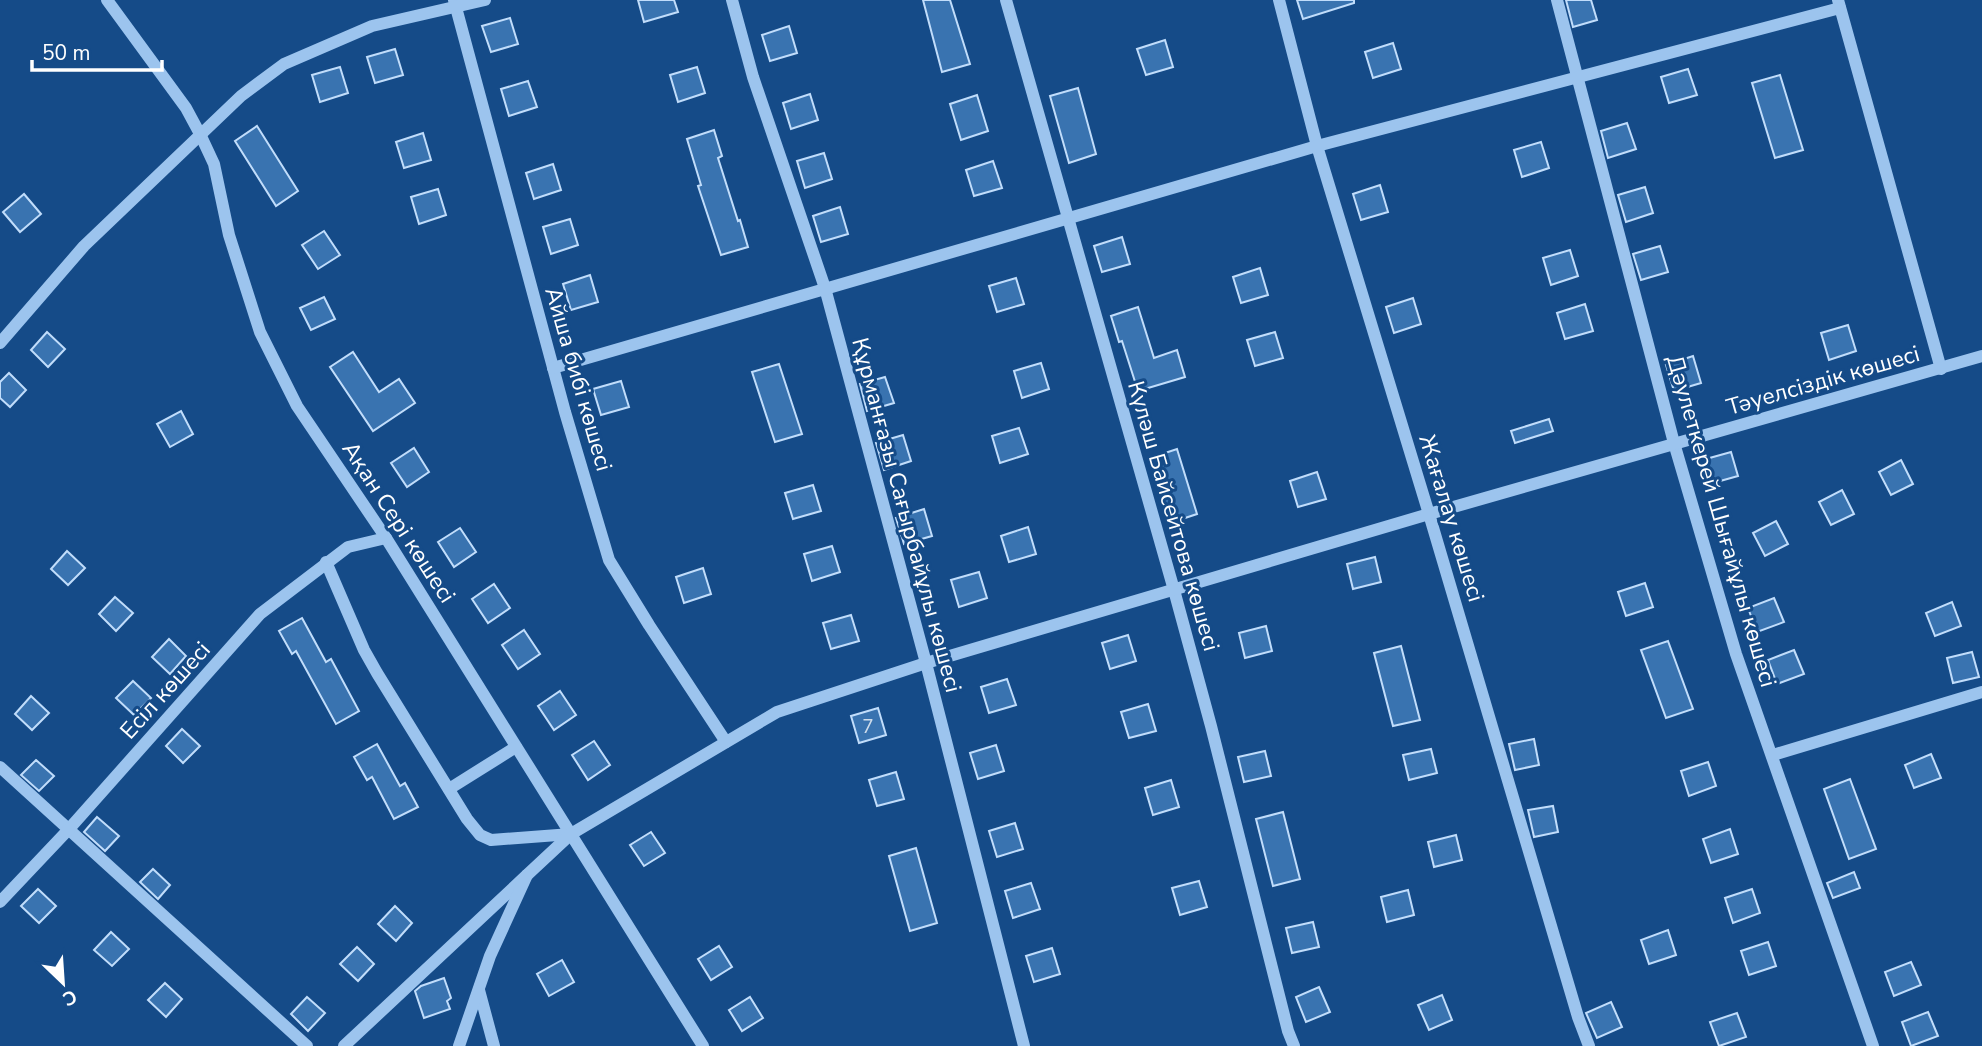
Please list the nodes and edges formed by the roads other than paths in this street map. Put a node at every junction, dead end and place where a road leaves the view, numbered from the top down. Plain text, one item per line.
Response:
1 (107, 0) edge
2 (485, 0) edge
3 (732, 0) edge
4 (1006, 0) edge
5 (1279, 0) edge
6 (1557, 0) edge
7 (455, 4) edge
8 (1839, 4) edge
9 (1579, 76) junction
10 (200, 134) junction
11 (1317, 146) junction
12 (1069, 217) junction
13 (824, 288) junction
14 (0, 343) edge
15 (1982, 356) edge
16 (553, 368) junction
17 (1941, 369) junction
18 (1674, 443) junction
19 (1429, 513) junction
20 (386, 538) junction
21 (326, 562) junction
22 (1174, 590) junction
23 (926, 663) junction
24 (1982, 692) edge
25 (726, 742) junction
26 (516, 747) junction
27 (1773, 755) junction
28 (0, 766) edge
29 (449, 789) junction
30 (69, 829) junction
31 (571, 834) junction
32 (527, 875) junction
33 (0, 902) edge
34 (479, 990) junction
35 (307, 1046) edge
36 (344, 1046) edge
37 (459, 1046) edge
38 (495, 1046) edge
39 (704, 1046) edge
40 (1024, 1046) edge
41 (1294, 1046) edge
42 (1590, 1046) edge
43 (1873, 1046) edge

1 - 10 street, Ақан Сері көшесі
2 - 7 street
3 - 13 street, Құрманғазы Сағырбайұлы көшесі
4 - 12 street, Күләш Байсейтова көшесі
5 - 11 street, Жағалау көшесі
6 - 9 street, Дәулеткерей Шығайұлы көшесі
7 - 10 street
7 - 16 street, Айша бибі көшесі
8 - 9 street
8 - 17 street
9 - 11 street
9 - 18 street, Дәулеткерей Шығайұлы көшесі
10 - 14 street
10 - 20 street, Ақан Сері көшесі
11 - 12 street
11 - 19 street, Жағалау көшесі
12 - 13 street
12 - 22 street, Күләш Байсейтова көшесі
13 - 16 street
13 - 23 street, Құрманғазы Сағырбайұлы көшесі
15 - 17 street, Тәуелсіздік көшесі
16 - 25 street, Айша бибі көшесі
17 - 18 street, Тәуелсіздік көшесі
18 - 19 street, Тәуелсіздік көшесі
18 - 27 street, Дәулеткерей Шығайұлы көшесі
19 - 22 street, Тәуелсіздік көшесі
19 - 42 street, Жағалау көшесі
20 - 21 street, Есіл көшесі
20 - 26 street, Ақан Сері көшесі
21 - 29 street
21 - 30 street, Есіл көшесі
22 - 23 street, Тәуелсіздік көшесі
22 - 41 street, Күләш Байсейтова көшесі
23 - 25 street, Тәуелсіздік көшесі
23 - 40 street, Құрманғазы Сағырбайұлы көшесі
24 - 27 street
25 - 31 street, Тәуелсіздік көшесі
26 - 29 street
26 - 31 street, Ақан Сері көшесі
27 - 43 street, Дәулеткерей Шығайұлы көшесі
28 - 30 street
29 - 31 street
30 - 33 street, Есіл көшесі
30 - 35 street
31 - 32 street
31 - 39 street, Ақан Сері көшесі
32 - 34 street
32 - 36 street
34 - 37 street
34 - 38 street

